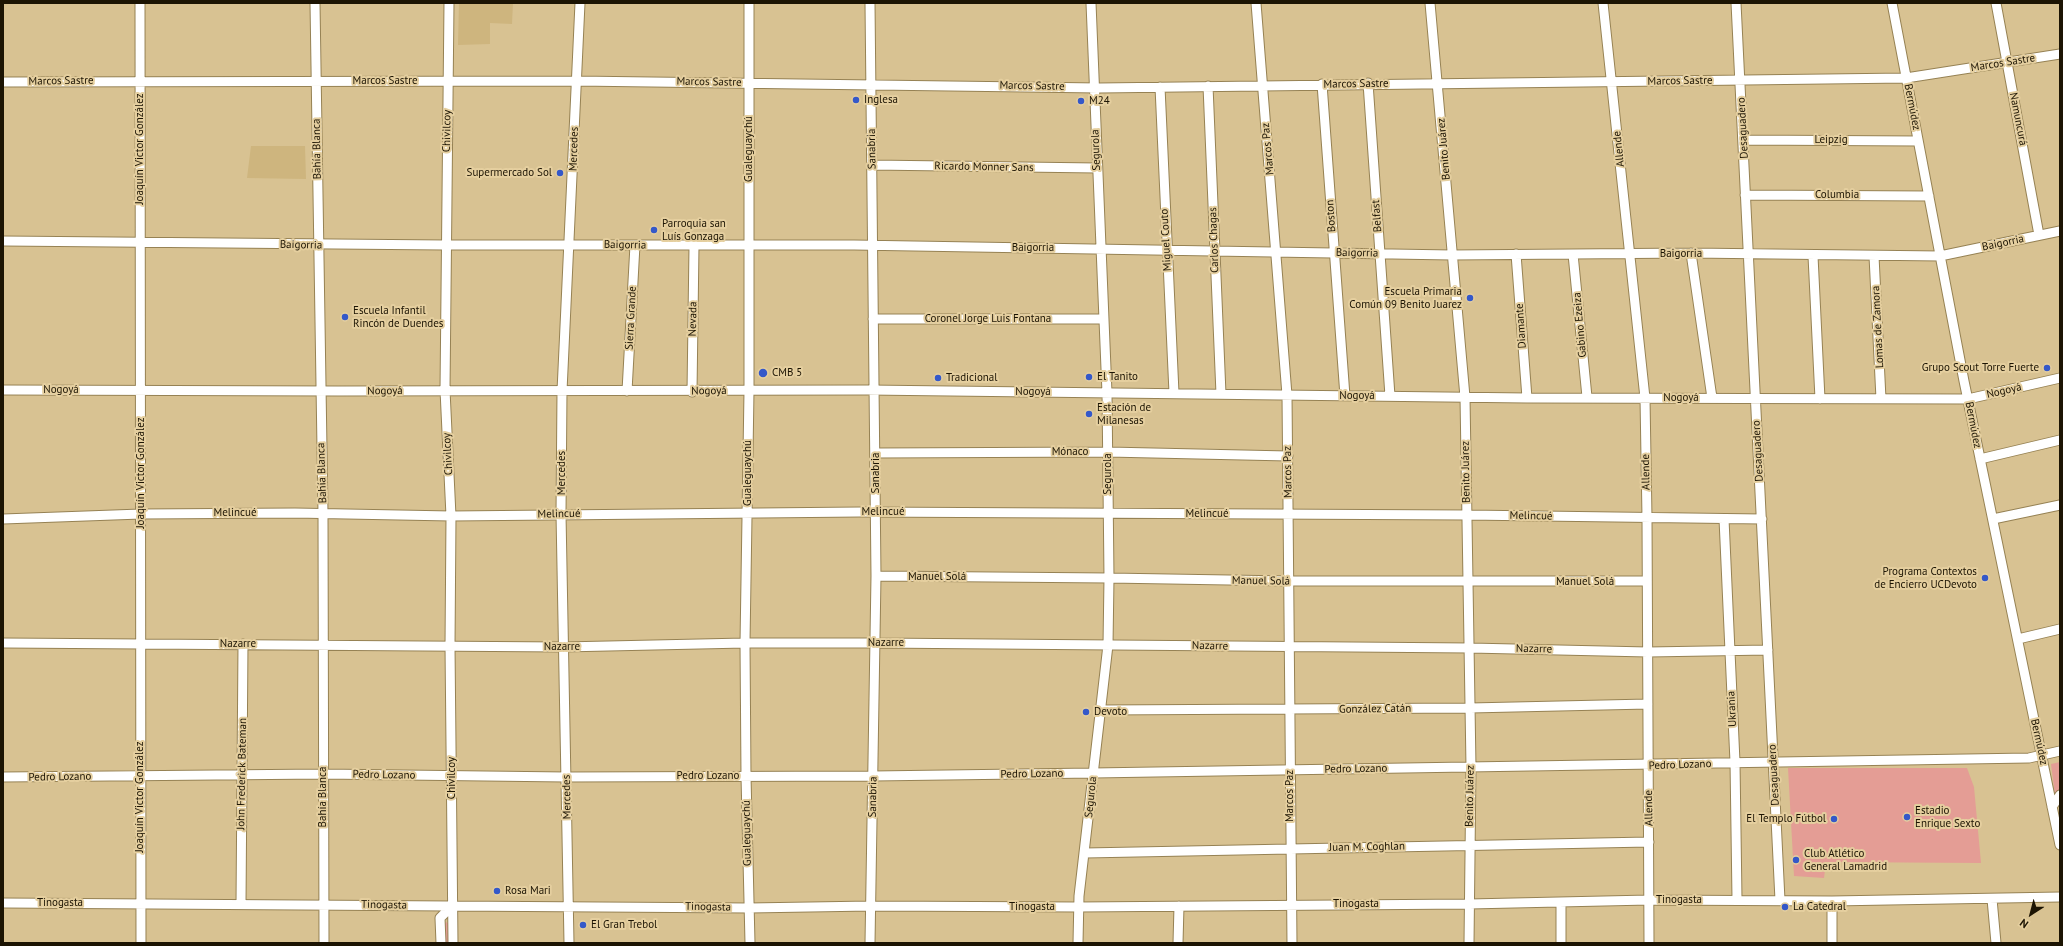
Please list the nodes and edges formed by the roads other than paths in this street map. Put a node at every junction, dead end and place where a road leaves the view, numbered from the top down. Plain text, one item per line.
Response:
1 (140, 3) edge
2 (315, 3) edge
3 (449, 3) edge
4 (580, 3) edge
5 (749, 3) edge
6 (870, 3) edge
7 (1091, 3) edge
8 (1256, 3) edge
9 (1430, 3) edge
10 (1603, 3) edge
11 (1736, 3) edge
12 (1892, 3) edge
13 (1996, 3) edge
14 (2060, 54) edge
15 (2007, 63) junction
16 (1906, 78) junction
17 (139, 80) junction
18 (1740, 80) junction
19 (316, 81) junction
20 (448, 81) junction
21 (577, 81) junction
22 (3, 82) edge
23 (1438, 82) junction
24 (1612, 82) junction
25 (749, 83) junction
26 (871, 83) junction
27 (1368, 83) junction
28 (1322, 84) junction
29 (1263, 85) junction
30 (1208, 86) junction
31 (1160, 87) junction
32 (1094, 88) junction
33 (1743, 140) junction
34 (1918, 141) junction
35 (872, 165) junction
36 (1097, 168) junction
37 (1745, 195) junction
38 (1929, 196) junction
39 (2060, 231) edge
40 (2039, 235) junction
41 (3, 241) edge
42 (140, 243) junction
43 (570, 244) junction
44 (318, 245) junction
45 (635, 245) junction
46 (446, 246) junction
47 (694, 246) junction
48 (749, 246) junction
49 (872, 246) junction
50 (1100, 248) junction
51 (1167, 250) junction
52 (1214, 251) junction
53 (1277, 252) junction
54 (1334, 253) junction
55 (1691, 253) junction
56 (1380, 254) junction
57 (1516, 254) junction
58 (1573, 254) junction
59 (1630, 254) junction
60 (1748, 254) junction
61 (1452, 255) junction
62 (1813, 256) junction
63 (1874, 256) junction
64 (1940, 256) junction
65 (873, 319) junction
66 (1103, 319) junction
67 (2060, 378) edge
68 (3, 390) edge
69 (142, 390) junction
70 (445, 390) junction
71 (320, 391) junction
72 (562, 391) junction
73 (627, 391) junction
74 (749, 391) junction
75 (874, 391) junction
76 (692, 392) junction
77 (1107, 393) junction
78 (1174, 393) junction
79 (1221, 394) junction
80 (1287, 394) junction
81 (1345, 396) junction
82 (1390, 396) junction
83 (1465, 397) junction
84 (1587, 397) junction
85 (1527, 398) junction
86 (1645, 398) junction
87 (1712, 398) junction
88 (1756, 398) junction
89 (1820, 399) junction
90 (1881, 399) junction
91 (1968, 399) junction
92 (2060, 440) edge
93 (1108, 452) junction
94 (876, 453) junction
95 (1288, 456) junction
96 (1980, 459) junction
97 (2060, 505) edge
98 (748, 512) junction
99 (876, 512) junction
100 (323, 513) junction
101 (141, 514) junction
102 (561, 514) junction
103 (1108, 514) junction
104 (1289, 514) junction
105 (1468, 515) junction
106 (451, 516) junction
107 (1647, 518) junction
108 (3, 519) edge
109 (1724, 519) junction
110 (1762, 519) junction
111 (1993, 519) junction
112 (876, 576) junction
113 (1109, 578) junction
114 (1289, 581) junction
115 (1646, 581) junction
116 (1469, 582) junction
117 (2060, 629) edge
118 (2018, 638) junction
119 (3, 643) edge
120 (745, 643) junction
121 (876, 643) junction
122 (140, 644) junction
123 (243, 644) junction
124 (322, 645) junction
125 (1108, 645) junction
126 (450, 646) junction
127 (1290, 646) junction
128 (563, 647) junction
129 (1470, 648) junction
130 (1729, 650) junction
131 (1768, 650) junction
132 (1648, 652) junction
133 (1648, 704) junction
134 (1470, 708) junction
135 (1101, 710) junction
136 (1290, 710) junction
137 (2060, 751) edge
138 (2042, 756) junction
139 (1773, 761) junction
140 (1735, 762) junction
141 (1649, 766) junction
142 (1471, 767) junction
143 (1290, 770) junction
144 (323, 774) junction
145 (1093, 774) junction
146 (242, 775) junction
147 (140, 776) junction
148 (452, 776) junction
149 (746, 776) junction
150 (873, 776) junction
151 (3, 777) edge
152 (566, 777) junction
153 (2060, 795) edge
154 (2052, 807) junction
155 (1650, 842) junction
156 (1469, 844) junction
157 (2060, 845) edge
158 (1291, 848) junction
159 (1085, 853) junction
160 (2060, 898) edge
161 (1992, 899) junction
162 (1648, 900) junction
163 (1737, 900) junction
164 (1780, 900) junction
165 (1832, 901) junction
166 (1561, 902) junction
167 (3, 903) edge
168 (140, 903) junction
169 (241, 904) junction
170 (324, 904) junction
171 (1469, 904) junction
172 (1292, 905) junction
173 (452, 906) junction
174 (569, 906) junction
175 (871, 906) junction
176 (1179, 906) junction
177 (1078, 907) junction
178 (749, 908) junction
179 (141, 943) edge
180 (324, 943) edge
181 (441, 943) edge
182 (453, 943) edge
183 (569, 943) edge
184 (750, 943) edge
185 (870, 943) edge
186 (1078, 943) edge
187 (1178, 943) edge
188 (1292, 943) edge
189 (1470, 943) edge
190 (1561, 943) edge
191 (1649, 943) edge
192 (1832, 943) edge
193 (1996, 943) edge

1 - 17 street, Joaquín Victor González
2 - 19 street, Bahía Blanca
3 - 20 street, Chivilcoy
4 - 21 street, Mercedes
5 - 25 street, Gualeguaychú
6 - 26 street, Sanabria
7 - 32 street, Segurola
8 - 29 street, Marcos Paz
9 - 23 street, Benito Juárez
10 - 24 street, Allende
11 - 18 street, Desaguadero
12 - 16 street, Bermúdez
13 - 15 street, Namuncurá
14 - 15 street, Marcos Sastre
15 - 16 street, Marcos Sastre
15 - 40 street, Namuncurá
16 - 18 street, Marcos Sastre
16 - 34 street, Bermúdez
17 - 19 street, Marcos Sastre
17 - 22 street, Marcos Sastre
17 - 42 street, Joaquín Victor González
18 - 24 street, Marcos Sastre
18 - 33 street, Desaguadero
19 - 20 street, Marcos Sastre
19 - 44 street, Bahía Blanca
20 - 21 street, Marcos Sastre
20 - 46 street, Chivilcoy
21 - 25 street, Marcos Sastre
21 - 43 street, Mercedes
23 - 24 street, Marcos Sastre
23 - 27 street, Marcos Sastre
23 - 61 street, Benito Juárez
24 - 59 street, Allende
25 - 26 street, Marcos Sastre
25 - 48 street, Gualeguaychú
26 - 32 street, Marcos Sastre
26 - 35 street, Sanabria
27 - 28 street, Marcos Sastre
27 - 56 street, Belfast
28 - 29 street, Marcos Sastre
28 - 54 street, Boston
29 - 30 street, Marcos Sastre
29 - 53 street, Marcos Paz
30 - 31 street, Marcos Sastre
30 - 52 street, Carlos Chagas
31 - 32 street, Marcos Sastre
31 - 51 street, Miguel Couto
32 - 36 street, Segurola
33 - 34 street, Leipzig
33 - 37 street, Desaguadero
34 - 38 street, Bermúdez
35 - 36 street, Ricardo Monner Sans
35 - 49 street, Sanabria
36 - 50 street, Segurola
37 - 38 street, Columbia
37 - 60 street, Desaguadero
38 - 64 street, Bermúdez
39 - 40 street, Baigorria
40 - 64 street, Baigorria
41 - 42 street, Baigorria
42 - 44 street, Baigorria
42 - 69 street, Joaquín Victor González
43 - 45 street, Baigorria
43 - 46 street, Baigorria
43 - 72 street, Mercedes
44 - 46 street, Baigorria
44 - 71 street, Bahía Blanca
45 - 47 street, Baigorria
45 - 73 street, Sierra Grande
46 - 70 street, Chivilcoy
47 - 48 street, Baigorria
47 - 76 street, Nevada
48 - 49 street, Baigorria
48 - 74 street, Gualeguaychú
49 - 50 street, Baigorria
49 - 65 street, Sanabria
50 - 51 street, Baigorria
50 - 66 street, Segurola
51 - 52 street, Baigorria
51 - 78 street, Miguel Couto
52 - 53 street, Baigorria
52 - 79 street, Carlos Chagas
53 - 54 street, Baigorria
53 - 80 street, Marcos Paz
54 - 56 street, Baigorria
54 - 81 street, Boston
55 - 59 street, Baigorria
55 - 60 street, Baigorria
55 - 87 street
56 - 61 street, Baigorria
56 - 82 street, Belfast
57 - 58 street, Baigorria
57 - 61 street, Baigorria
57 - 85 street, Diamante
58 - 59 street, Baigorria
58 - 84 street, Gabino Ezeiza
59 - 86 street, Allende
60 - 62 street, Baigorria
60 - 88 street, Desaguadero
61 - 83 street, Benito Juárez
62 - 63 street, Baigorria
62 - 89 street
63 - 64 street, Baigorria
63 - 90 street, Lomas de Zamora
64 - 91 street, Bermúdez
65 - 66 street, Coronel Jorge Luis Fontana
65 - 75 street, Sanabria
66 - 77 street, Segurola
67 - 91 street, Nogoyá
68 - 69 street, Nogoyá
69 - 71 street, Nogoyá
69 - 101 street, Joaquín Victor González
70 - 71 street, Nogoyá
70 - 72 street, Nogoyá
70 - 106 street, Chivilcoy
71 - 100 street, Bahía Blanca
72 - 73 street, Nogoyá
72 - 102 street, Mercedes
73 - 76 street, Nogoyá
74 - 75 street, Nogoyá
74 - 76 street, Nogoyá
74 - 98 street, Gualeguaychú
75 - 77 street, Nogoyá
75 - 94 street, Sanabria
77 - 78 street, Nogoyá
77 - 93 street, Segurola
78 - 79 street, Nogoyá
79 - 80 street, Nogoyá
80 - 81 street, Nogoyá
80 - 95 street, Marcos Paz
81 - 82 street, Nogoyá
82 - 83 street, Nogoyá
83 - 85 street, Nogoyá
83 - 105 street, Benito Juárez
84 - 85 street, Nogoyá
84 - 86 street, Nogoyá
86 - 87 street, Nogoyá
86 - 107 street, Allende
87 - 88 street, Nogoyá
88 - 89 street, Nogoyá
88 - 110 street, Desaguadero
89 - 90 street, Nogoyá
90 - 91 street, Nogoyá
91 - 96 street, Bermúdez
92 - 96 street
93 - 94 street, Mónaco
93 - 95 street, Mónaco
93 - 103 street, Segurola
94 - 99 street, Sanabria
95 - 104 street, Marcos Paz
96 - 111 street, Bermúdez
97 - 111 street
98 - 99 street, Melincué
98 - 102 street, Melincué
98 - 120 street, Gualeguaychú
99 - 103 street, Melincué
99 - 112 street, Sanabria
100 - 101 street, Melincué
100 - 106 street, Melincué
100 - 124 street, Bahía Blanca
101 - 108 street, Melincué
101 - 122 street, Joaquín Victor González
102 - 106 street, Melincué
102 - 128 street, Mercedes
103 - 104 street, Melincué
103 - 113 street, Segurola
104 - 105 street, Melincué
104 - 114 street, Marcos Paz
105 - 107 street, Melincué
105 - 116 street, Benito Juárez
106 - 126 street, Chivilcoy
107 - 109 street, Melincué
107 - 115 street, Allende
109 - 110 street, Melincué
109 - 130 street, Ukrania
110 - 131 street, Desaguadero
111 - 118 street, Bermúdez
112 - 113 street, Manuel Solá
112 - 121 street, Sanabria
113 - 114 street, Manuel Solá
113 - 125 street, Segurola
114 - 116 street, Manuel Solá
114 - 127 street, Marcos Paz
115 - 116 street, Manuel Solá
115 - 132 street, Allende
116 - 129 street, Benito Juárez
117 - 118 street
118 - 138 street, Bermúdez
119 - 122 street, Nazarre
120 - 121 street, Nazarre
120 - 128 street, Nazarre
120 - 149 street, Gualeguaychú
121 - 125 street, Nazarre
121 - 150 street, Sanabria
122 - 123 street, Nazarre
122 - 147 street, Joaquín Victor González
123 - 124 street, Nazarre
123 - 146 street, John Frederick Bateman
124 - 126 street, Nazarre
124 - 144 street, Bahía Blanca
125 - 127 street, Nazarre
125 - 135 street, Segurola
126 - 128 street, Nazarre
126 - 148 street, Chivilcoy
127 - 129 street, Nazarre
127 - 136 street, Marcos Paz
128 - 152 street, Mercedes
129 - 132 street, Nazarre
129 - 134 street, Benito Juárez
130 - 131 street, Nazarre
130 - 132 street, Nazarre
130 - 140 street, Ukrania
131 - 139 street, Desaguadero
132 - 133 street, Allende
133 - 134 street, González Catán
133 - 141 street, Allende
134 - 136 street, González Catán
134 - 142 street, Benito Juárez
135 - 136 street, González Catán
135 - 145 street, Segurola
136 - 143 street, Marcos Paz
137 - 138 street, Pedro Lozano
138 - 139 street, Pedro Lozano
138 - 154 street, Bermúdez
139 - 140 street, Pedro Lozano
139 - 164 street, Desaguadero
140 - 141 street, Pedro Lozano
140 - 163 street, Ukrania
141 - 142 street, Pedro Lozano
141 - 155 street, Allende
142 - 143 street, Pedro Lozano
142 - 156 street, Benito Juárez
143 - 145 street, Pedro Lozano
143 - 158 street, Marcos Paz
144 - 146 street, Pedro Lozano
144 - 148 street, Pedro Lozano
144 - 170 street, Bahía Blanca
145 - 150 street, Pedro Lozano
145 - 159 street, Segurola
146 - 147 street, Pedro Lozano
146 - 169 street, John Frederick Bateman
147 - 151 street, Pedro Lozano
147 - 168 street, Joaquín Victor González
148 - 152 street, Pedro Lozano
148 - 173 street, Chivilcoy
149 - 150 street, Pedro Lozano
149 - 152 street, Pedro Lozano
149 - 178 street, Gualeguaychú
150 - 175 street, Sanabria
152 - 174 street, Mercedes
153 - 154 street
154 - 157 street, Bermúdez
155 - 156 street, Juan M. Coghlan
155 - 162 street, Allende
156 - 158 street, Juan M. Coghlan
156 - 171 street, Benito Juárez
158 - 159 street, Juan M. Coghlan
158 - 172 street, Marcos Paz
159 - 177 street, Segurola
160 - 161 street, Tinogasta
161 - 165 street, Tinogasta
161 - 193 street
162 - 163 street, Tinogasta
162 - 166 street, Tinogasta
162 - 191 street, Allende
163 - 164 street, Tinogasta
164 - 165 street, Tinogasta
165 - 192 street
166 - 171 street, Tinogasta
166 - 190 street
167 - 168 street, Tinogasta
168 - 169 street, Tinogasta
168 - 179 street, Joaquín Victor González
169 - 170 street, Tinogasta
170 - 173 street, Tinogasta
170 - 180 street, Bahía Blanca
171 - 172 street, Tinogasta
171 - 189 street, Benito Juárez
172 - 176 street, Tinogasta
172 - 188 street, Marcos Paz
173 - 174 street, Tinogasta
173 - 181 street
173 - 182 street, Chivilcoy
174 - 178 street, Tinogasta
174 - 183 street, Mercedes
175 - 177 street, Tinogasta
175 - 178 street, Tinogasta
175 - 185 street, Sanabria
176 - 177 street, Tinogasta
176 - 187 street
177 - 186 street, Segurola
178 - 184 street, Gualeguaychú

